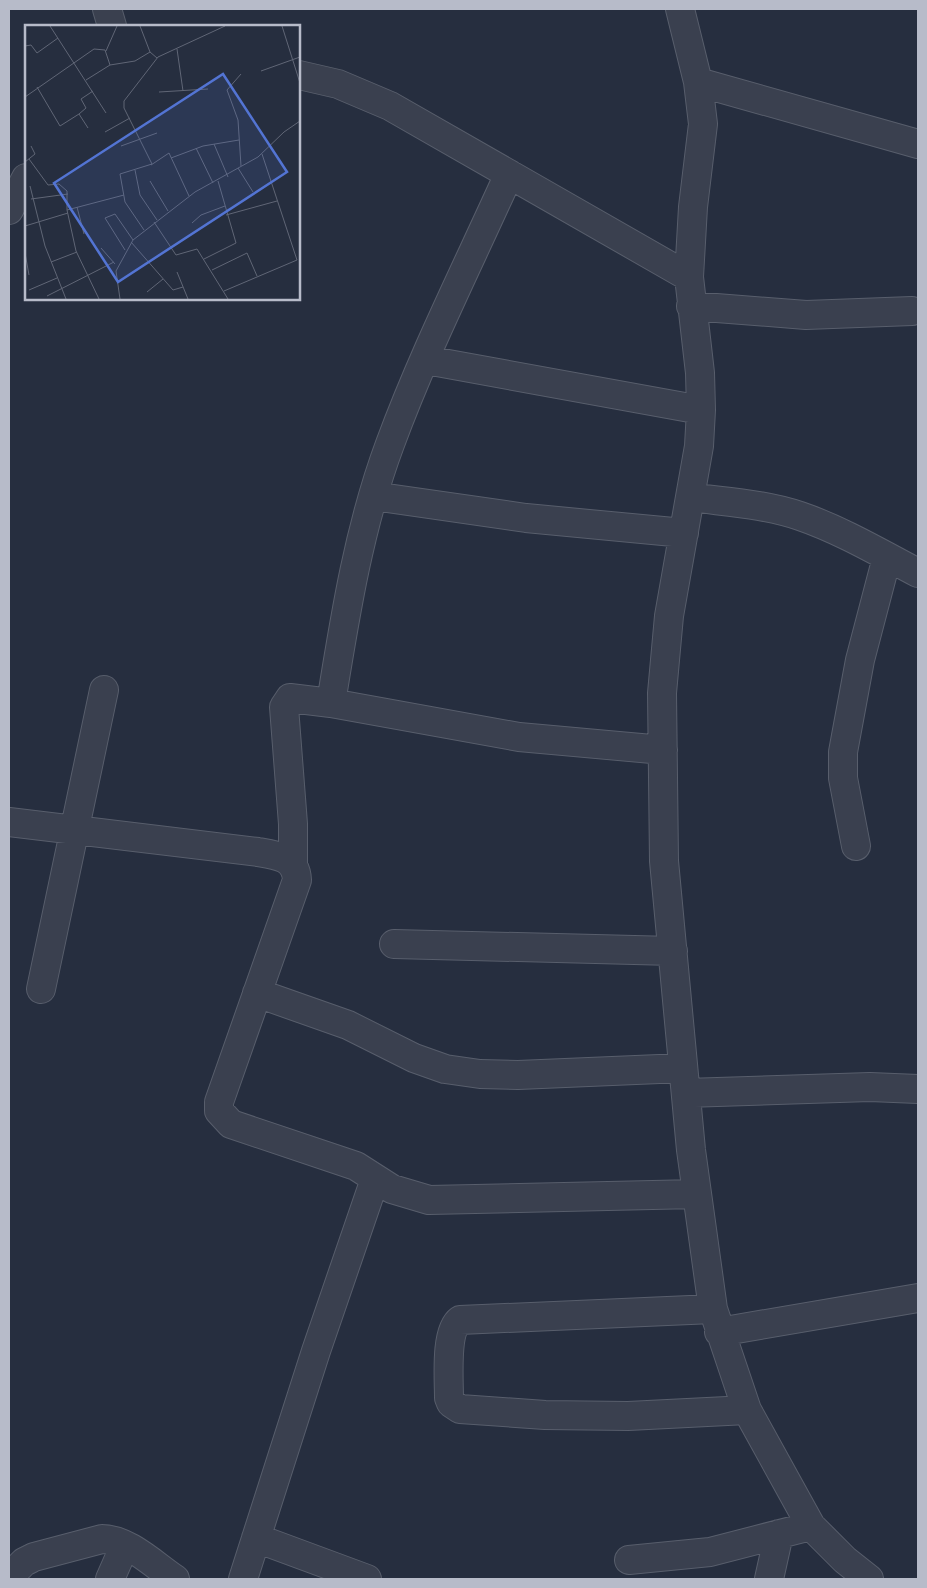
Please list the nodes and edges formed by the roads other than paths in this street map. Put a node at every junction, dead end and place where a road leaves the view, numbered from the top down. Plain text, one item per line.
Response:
1 (107, 9) edge
2 (680, 9) edge
3 (112, 25) edge
4 (300, 75) edge
5 (698, 82) junction
6 (918, 144) edge
7 (509, 174) junction
8 (25, 180) edge
9 (9, 210) edge
10 (689, 277) junction
11 (691, 306) junction
12 (912, 311) dead end
13 (426, 360) junction
14 (701, 410) junction
15 (373, 496) junction
16 (690, 497) junction
17 (684, 533) junction
18 (888, 557) junction
19 (918, 573) edge
20 (104, 690) dead end
21 (332, 703) junction
22 (663, 750) junction
23 (9, 822) edge
24 (74, 830) junction
25 (856, 846) dead end
26 (293, 866) junction
27 (394, 944) dead end
28 (673, 951) junction
29 (41, 989) dead end
30 (258, 993) junction
31 (685, 1081) junction
32 (918, 1089) edge
33 (375, 1179) junction
34 (697, 1194) junction
35 (918, 1298) edge
36 (716, 1321) junction
37 (747, 1410) junction
38 (811, 1526) junction
39 (779, 1534) junction
40 (256, 1538) junction
41 (126, 1545) junction
42 (629, 1560) dead end
43 (9, 1577) edge
44 (110, 1579) edge
45 (175, 1579) edge
46 (243, 1579) edge
47 (366, 1579) edge
48 (769, 1579) edge
49 (869, 1579) edge

1 - 3 street
2 - 5 street
4 - 7 street
5 - 6 street
5 - 10 street
7 - 10 street
7 - 13 street
8 - 9 street
10 - 11 street
11 - 12 street
11 - 14 street
13 - 14 street
13 - 15 street
14 - 16 street
15 - 17 street
15 - 21 street
16 - 17 street
16 - 18 street
17 - 22 street
18 - 19 street
18 - 25 street
20 - 24 street
21 - 22 street
21 - 26 street
22 - 28 street
23 - 24 street
24 - 26 street
24 - 29 street
26 - 30 street
27 - 28 street
28 - 31 street
30 - 31 street
30 - 33 street
31 - 32 street
31 - 34 street
33 - 34 street
33 - 40 street
34 - 36 street
35 - 36 street
36 - 37 street
36 - 37 street
37 - 38 street
38 - 39 street
38 - 49 street
39 - 42 street
39 - 48 street
40 - 46 street
40 - 47 street
41 - 43 street
41 - 44 street
41 - 45 street

